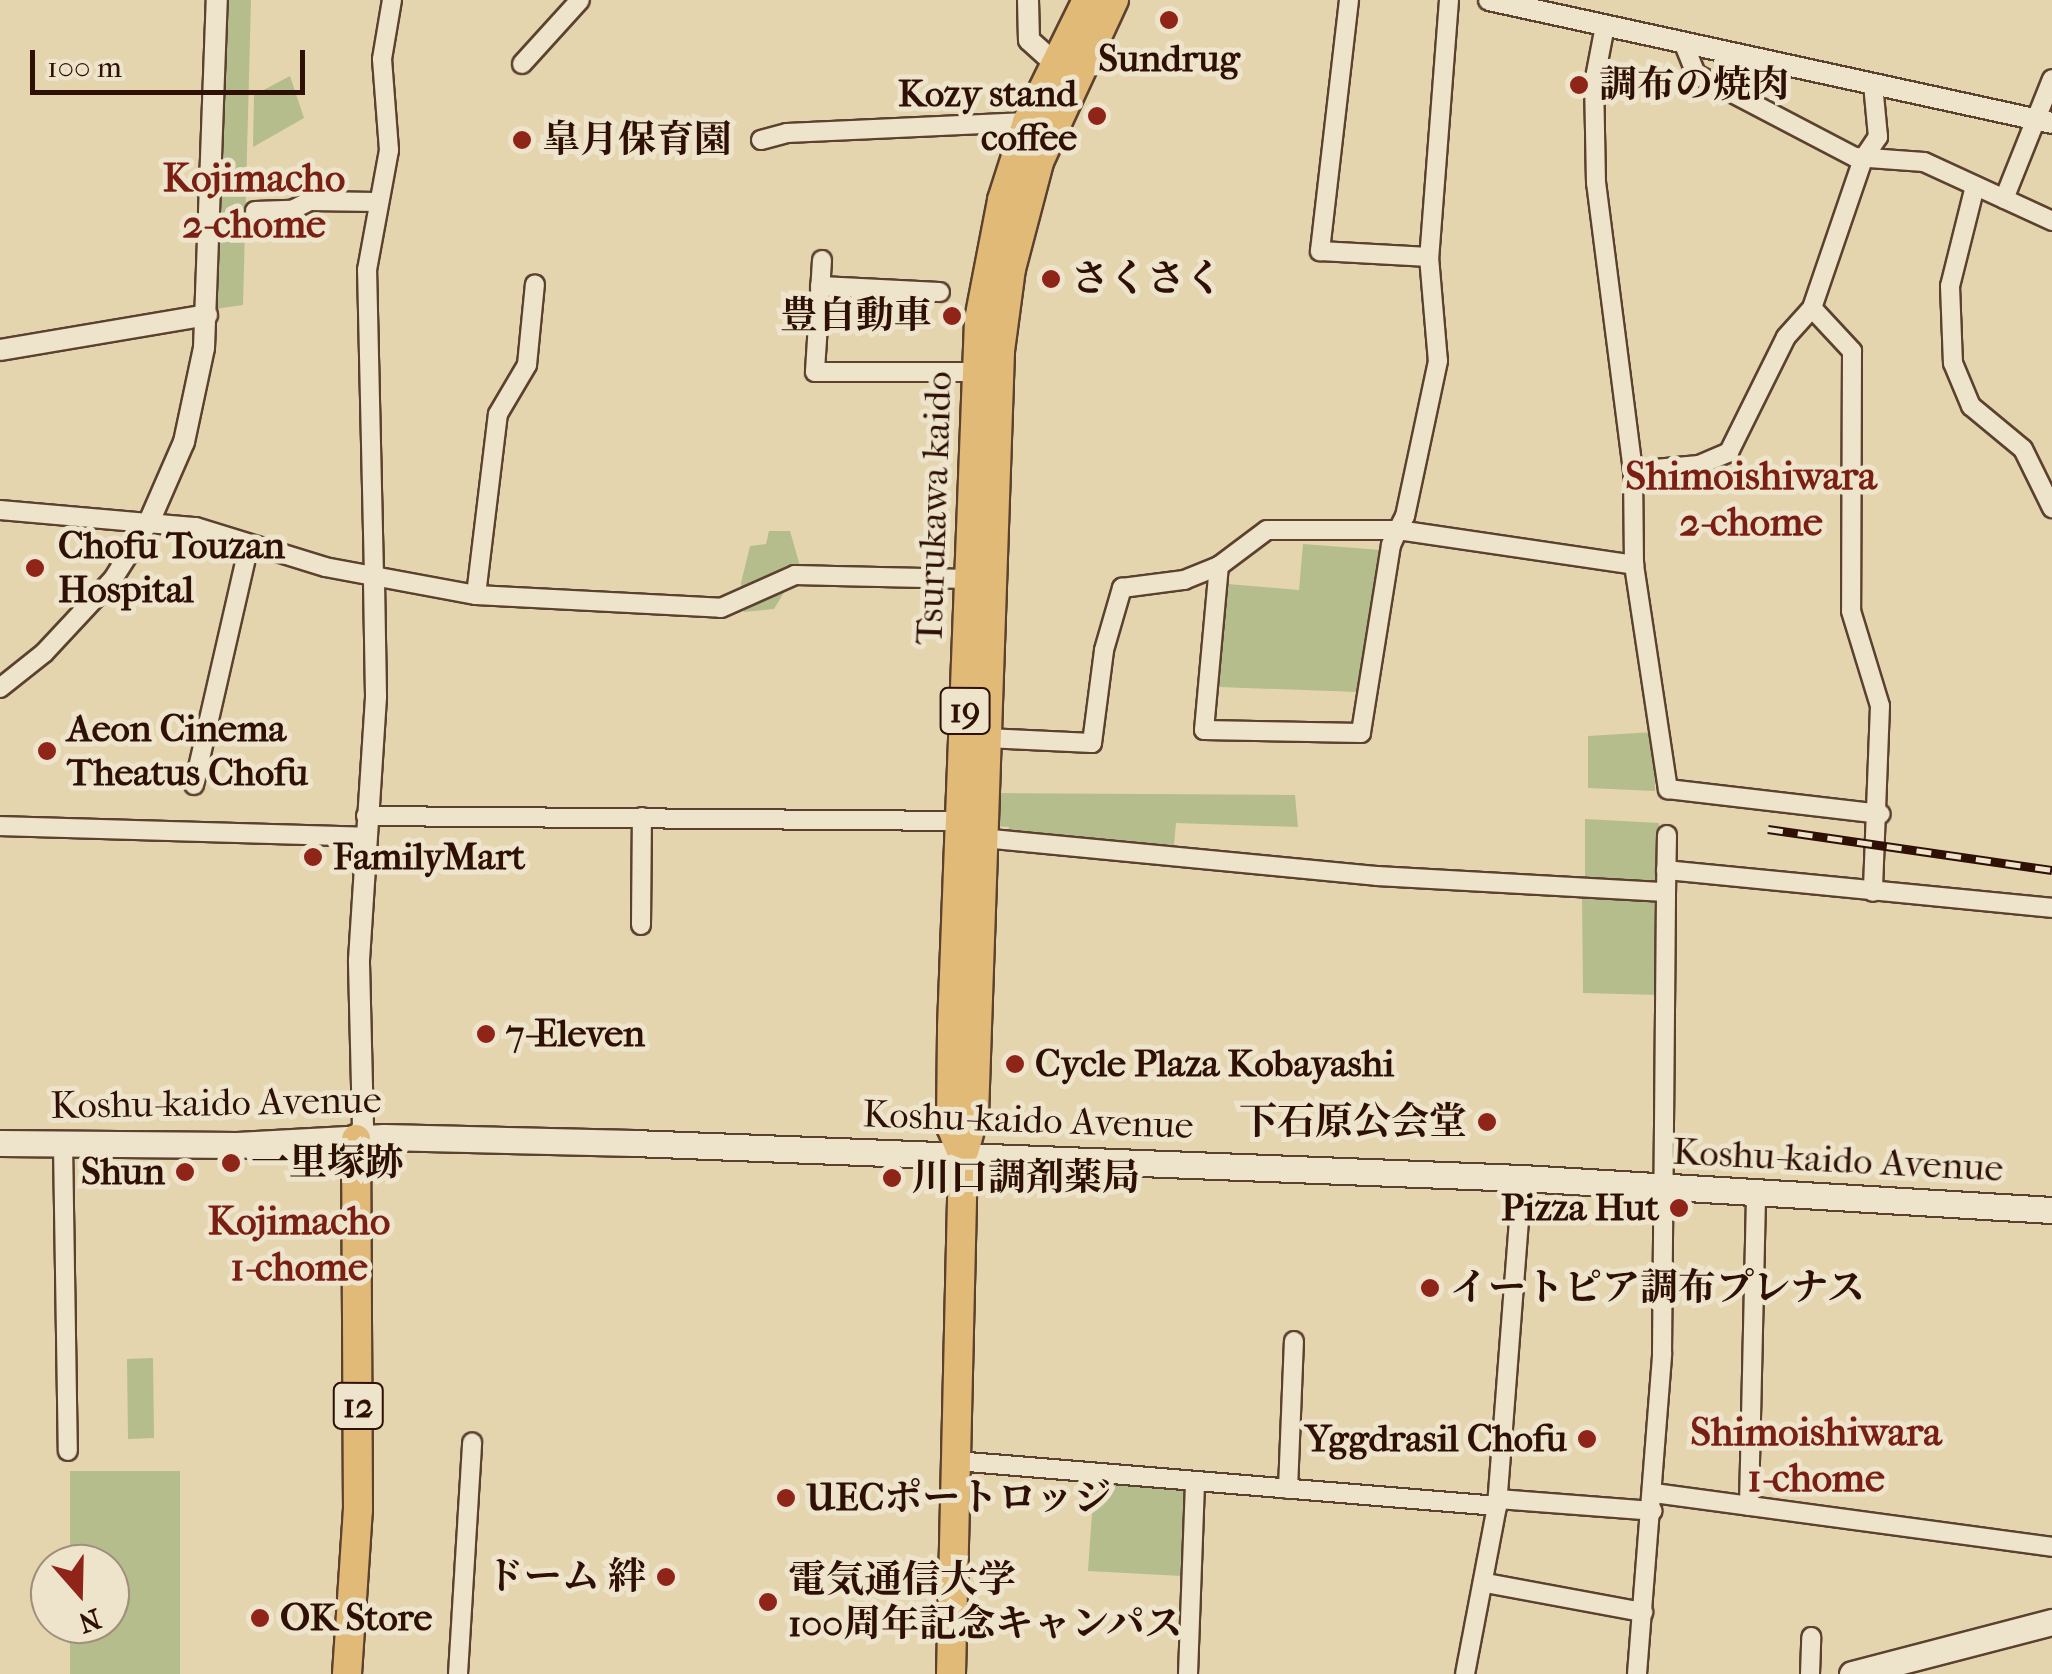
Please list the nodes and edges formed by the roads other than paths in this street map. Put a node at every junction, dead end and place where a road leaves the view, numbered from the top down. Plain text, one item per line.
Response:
1 (217, 0) edge
2 (392, 0) edge
3 (580, 0) edge
4 (1028, 0) edge
5 (1087, 0) edge
6 (1114, 0) edge
7 (1349, 0) edge
8 (1449, 0) edge
9 (1490, 0) edge
10 (1605, 26) junction
11 (1684, 42) junction
12 (1052, 61) junction
13 (522, 64) dead end
14 (2052, 80) edge
15 (1873, 84) junction
16 (2045, 121) edge
17 (1027, 122) junction
18 (761, 140) dead end
19 (1863, 159) junction
20 (1975, 186) junction
21 (2004, 199) junction
22 (376, 202) junction
23 (255, 211) dead end
24 (2052, 221) edge
25 (1430, 256) junction
26 (822, 260) dead end
27 (535, 284) dead end
28 (820, 286) junction
29 (940, 292) dead end
30 (1812, 308) junction
31 (206, 315) junction
32 (0, 350) edge
33 (975, 372) junction
34 (1633, 471) junction
35 (2052, 508) edge
36 (0, 510) edge
37 (149, 522) junction
38 (1398, 530) junction
39 (249, 544) junction
40 (1634, 565) junction
41 (1219, 566) junction
42 (374, 576) junction
43 (969, 579) junction
44 (476, 596) junction
45 (0, 688) edge
46 (986, 738) junction
47 (194, 785) dead end
48 (1881, 814) junction
49 (642, 816) junction
50 (0, 826) edge
51 (365, 827) junction
52 (972, 830) junction
53 (1667, 834) dead end
54 (1666, 870) junction
55 (1666, 892) junction
56 (1873, 892) junction
57 (2052, 908) edge
58 (641, 926) dead end
59 (356, 1139) junction
60 (0, 1143) edge
61 (63, 1144) junction
62 (963, 1156) junction
63 (1522, 1178) junction
64 (1663, 1188) junction
65 (1756, 1193) junction
66 (2052, 1210) edge
67 (1294, 1341) dead end
68 (472, 1442) dead end
69 (68, 1452) dead end
70 (956, 1461) junction
71 (1195, 1481) junction
72 (1288, 1489) junction
73 (1654, 1502) junction
74 (1497, 1503) junction
75 (1749, 1506) junction
76 (2052, 1547) edge
77 (1486, 1583) junction
78 (1643, 1612) junction
79 (2052, 1622) edge
80 (1811, 1637) dead end
81 (346, 1674) edge
82 (458, 1674) edge
83 (951, 1674) edge
84 (1188, 1674) edge
85 (1465, 1674) edge
86 (1637, 1674) edge
87 (1810, 1674) edge
88 (1852, 1674) edge

1 - 31 street
2 - 22 street
3 - 13 street
4 - 12 street
5 - 12 main road, Tsurukawa kaido / 19
6 - 46 main road, 19
7 - 25 street
8 - 25 street
9 - 10 street
10 - 11 street
10 - 34 street
11 - 15 street
11 - 19 street
12 - 17 main road, Tsurukawa kaido / 19
14 - 16 street
15 - 16 street
15 - 19 street
16 - 21 street
17 - 18 street
17 - 33 main road, Tsurukawa kaido / 19
19 - 20 street
19 - 30 street
20 - 21 street
20 - 35 street
21 - 24 street
22 - 23 street
22 - 42 street
25 - 38 street
26 - 28 street
27 - 44 street
28 - 29 street
28 - 33 street
30 - 34 street
30 - 48 street
31 - 32 street
31 - 37 street
33 - 43 main road, Tsurukawa kaido / 19
34 - 40 street
36 - 37 street
37 - 39 street
37 - 45 street
38 - 40 street
38 - 41 street
38 - 41 street
39 - 42 street
39 - 47 street
40 - 48 street
41 - 46 street
42 - 44 street
42 - 51 street
43 - 44 street
43 - 52 main road, Tsurukawa kaido / 19
46 - 52 main road, 19
48 - 56 street
49 - 51 street
49 - 52 street
49 - 58 street
50 - 51 street
51 - 59 street
52 - 55 street
52 - 62 main road, 19
53 - 54 street
54 - 55 street
54 - 56 street
55 - 64 street
56 - 57 street
59 - 61 main road, Koshu-kaido Avenue
59 - 62 main road, Koshu-kaido Avenue
59 - 81 main road, 12
60 - 61 main road, Koshu-kaido Avenue
61 - 69 street
62 - 63 main road, Koshu-kaido Avenue
62 - 70 main road, 19
63 - 64 main road, Koshu-kaido Avenue
63 - 74 street
64 - 65 main road, Koshu-kaido Avenue
64 - 73 street
65 - 66 main road, Koshu-kaido Avenue
65 - 75 street
67 - 72 street
68 - 82 street
70 - 71 street
70 - 83 main road, 19
71 - 72 street
71 - 84 street
72 - 74 street
73 - 74 street
73 - 75 street
73 - 78 street
74 - 77 street
75 - 76 street
77 - 78 street
77 - 85 street
78 - 86 street
79 - 88 main road
80 - 87 street

